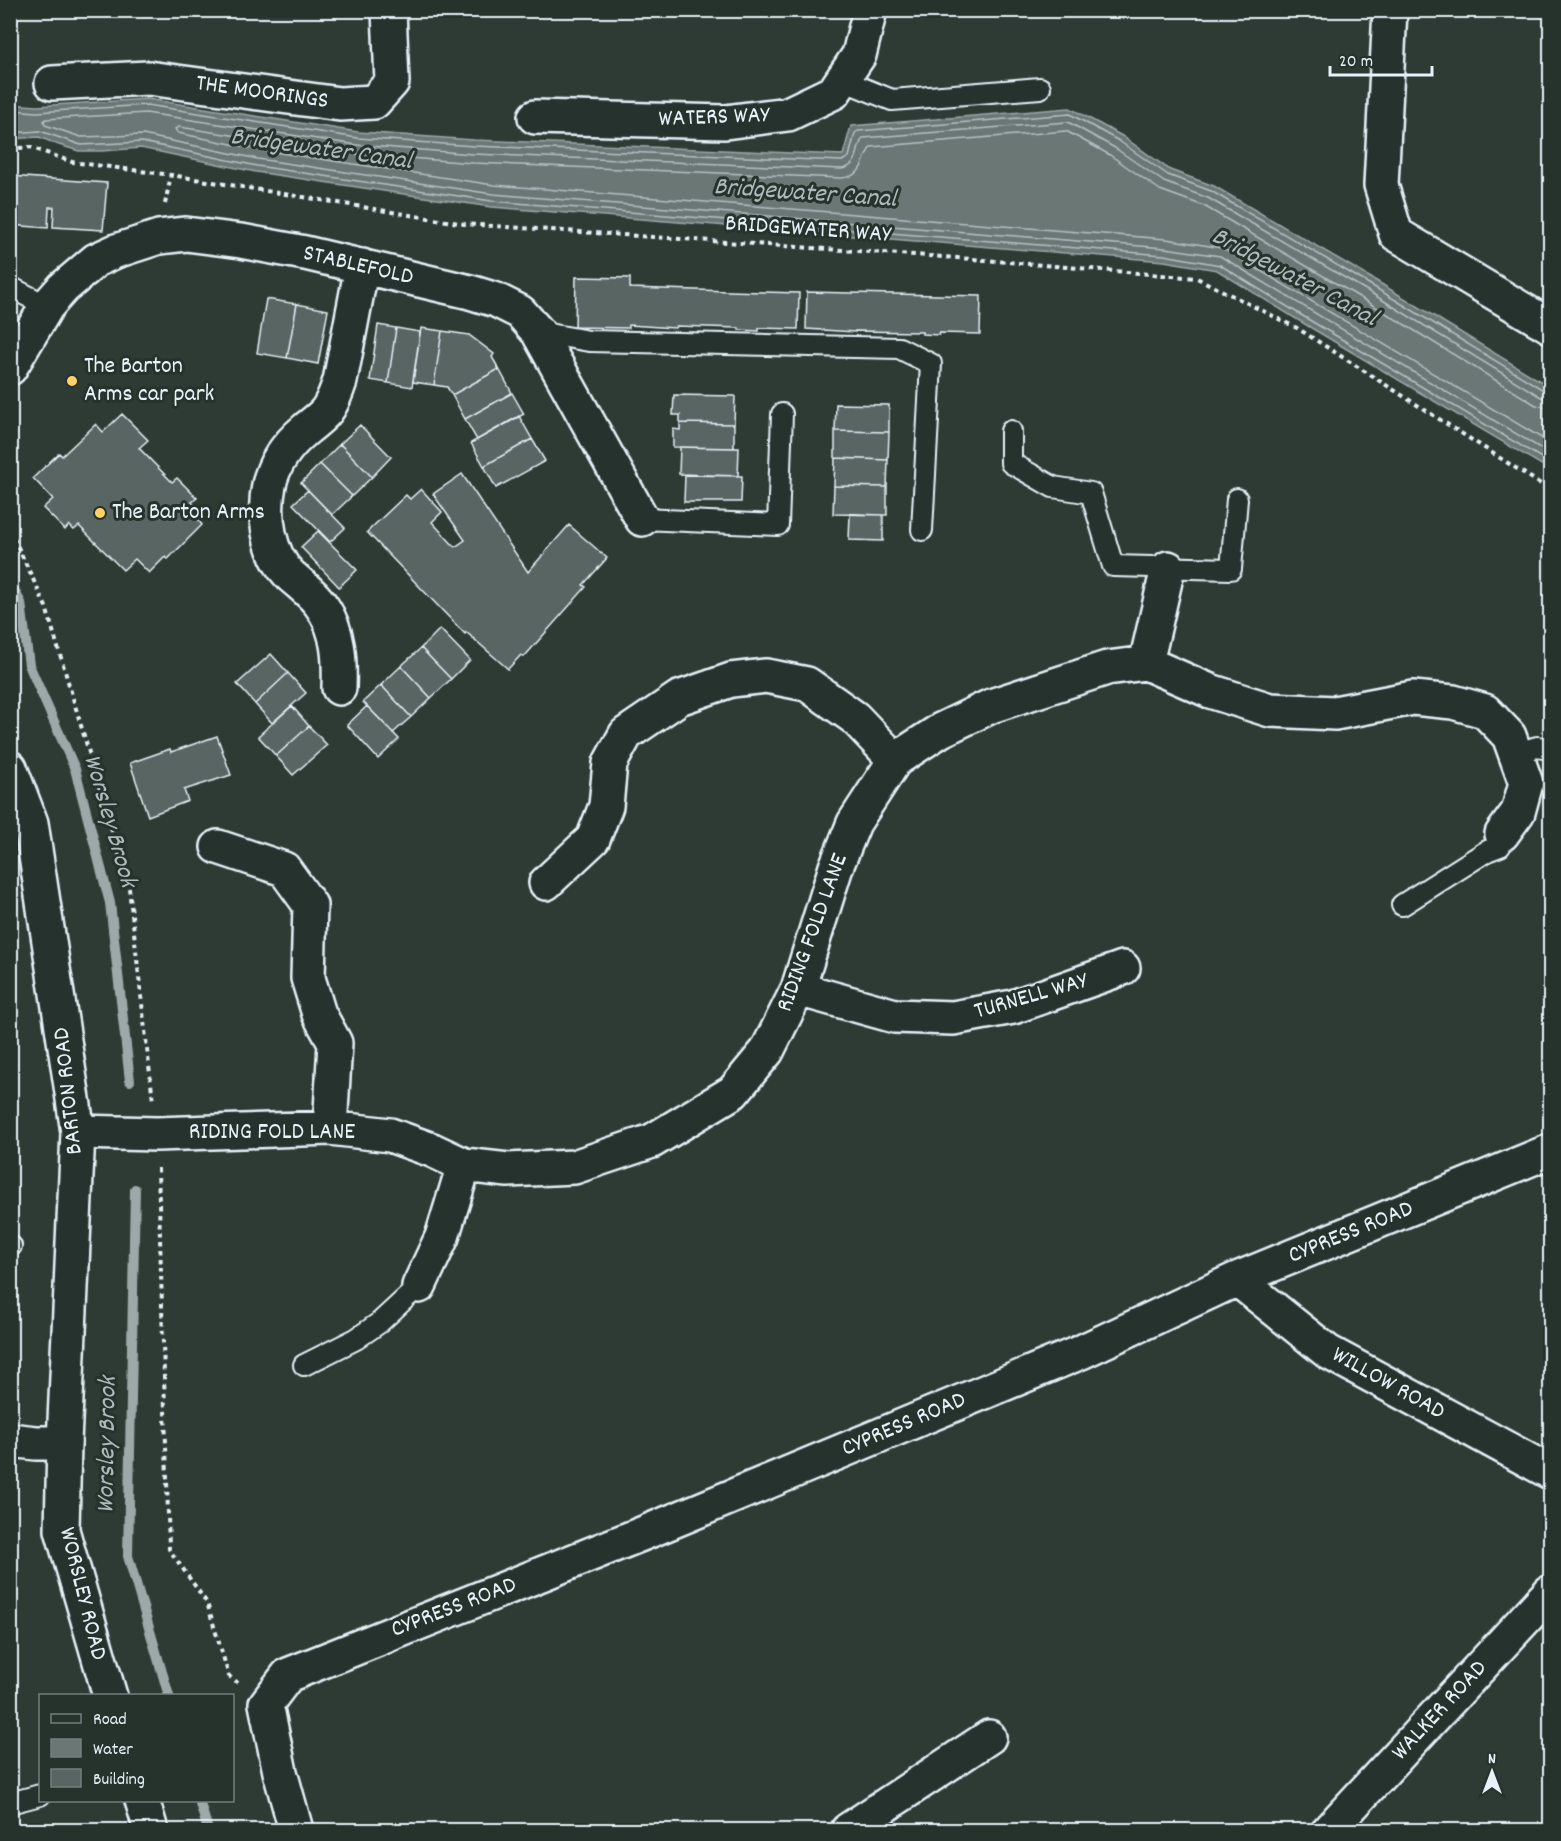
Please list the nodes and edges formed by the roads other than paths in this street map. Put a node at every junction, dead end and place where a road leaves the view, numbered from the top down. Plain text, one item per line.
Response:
1 (389, 10) edge
2 (870, 10) edge
3 (1390, 10) edge
4 (842, 80) junction
5 (52, 83) dead end
6 (1040, 88) dead end
7 (535, 117) dead end
8 (362, 266) junction
9 (10, 287) edge
10 (47, 306) junction
11 (1551, 326) edge
12 (538, 332) junction
13 (10, 368) edge
14 (782, 414) dead end
15 (1011, 431) dead end
16 (1237, 499) dead end
17 (642, 519) joint
18 (921, 530) dead end
19 (1168, 568) junction
20 (1146, 663) junction
21 (339, 688) dead end
22 (1551, 749) edge
23 (1514, 754) junction
24 (895, 760) junction
25 (10, 768) edge
26 (1502, 834) joint
27 (218, 847) dead end
28 (546, 883) dead end
29 (1402, 905) dead end
30 (1123, 968) dead end
31 (798, 989) junction
32 (330, 1128) junction
33 (78, 1132) junction
34 (1551, 1151) edge
35 (464, 1165) junction
36 (1237, 1279) junction
37 (419, 1286) joint
38 (304, 1365) dead end
39 (10, 1440) edge
40 (64, 1449) junction
41 (1551, 1472) edge
42 (1551, 1592) edge
43 (110, 1694) edge
44 (989, 1737) dead end
45 (39, 1795) edge
46 (143, 1802) edge
47 (10, 1803) edge
48 (151, 1830) edge
49 (296, 1830) edge
50 (848, 1830) edge
51 (1329, 1830) edge

1 - 5 street, THE MOORINGS
2 - 4 street, WATERS WAY
3 - 11 street
4 - 6 lane
4 - 7 street, WATERS WAY
8 - 10 street, STABLEFOLD
8 - 12 street, STABLEFOLD
8 - 21 street
9 - 10 lane
10 - 13 street, STABLEFOLD
12 - 17 street, STABLEFOLD
12 - 18 lane
14 - 17 lane
15 - 19 lane
16 - 19 lane
19 - 20 street
20 - 23 street
20 - 24 street, RIDING FOLD LANE
22 - 23 lane
23 - 26 street
24 - 28 street
24 - 31 street, RIDING FOLD LANE
25 - 33 street, BARTON ROAD
26 - 29 lane
27 - 32 street
30 - 31 street, TURNELL WAY
31 - 35 street, RIDING FOLD LANE
32 - 33 street, RIDING FOLD LANE
32 - 35 street, RIDING FOLD LANE
33 - 40 street, BARTON ROAD
34 - 36 street, CYPRESS ROAD
35 - 37 street
36 - 41 street, WILLOW ROAD
36 - 49 street, CYPRESS ROAD
37 - 38 lane
39 - 40 street
40 - 43 street, WORSLEY ROAD
42 - 51 street, WALKER ROAD
44 - 50 street
45 - 47 lane
46 - 48 street

